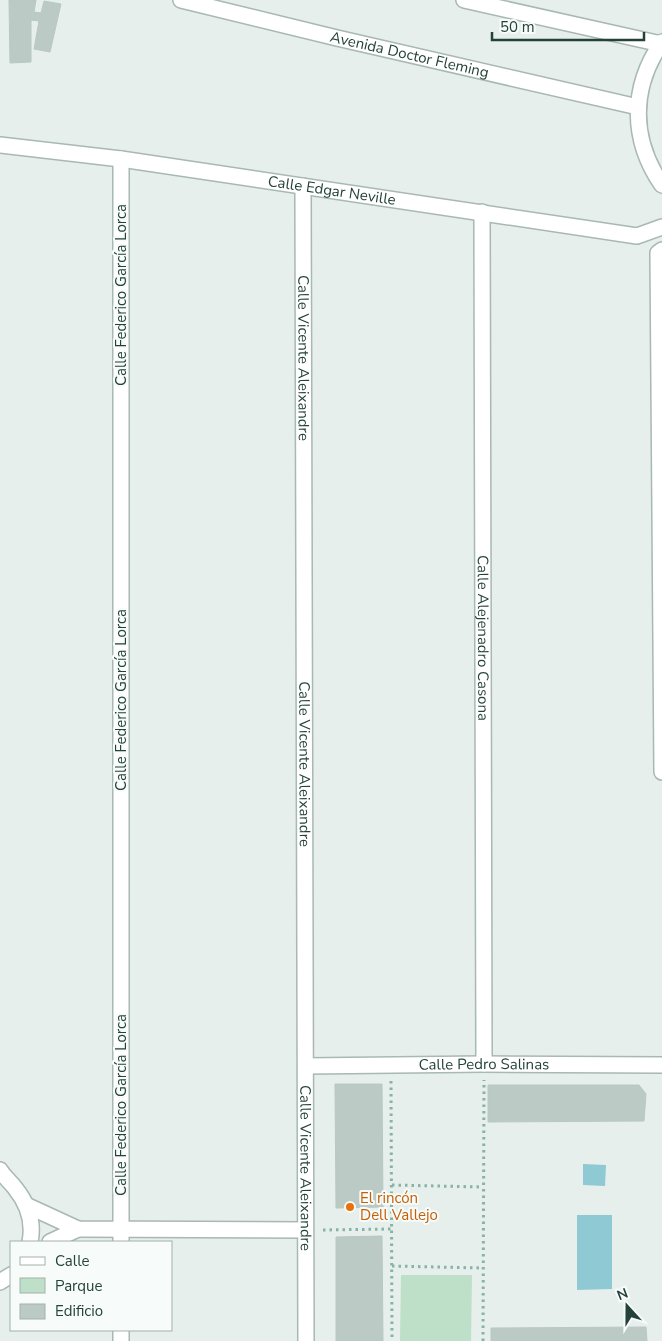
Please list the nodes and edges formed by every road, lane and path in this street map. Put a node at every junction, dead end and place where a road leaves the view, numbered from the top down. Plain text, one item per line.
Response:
1 (181, 0) edge
2 (464, 0) edge
3 (661, 43) edge
4 (638, 107) junction
5 (0, 145) edge
6 (121, 159) junction
7 (662, 185) edge
8 (303, 186) junction
9 (482, 212) junction
10 (662, 227) edge
11 (662, 250) edge
12 (662, 772) edge
13 (484, 1064) junction
14 (391, 1065) junction
15 (662, 1065) edge
16 (306, 1066) junction
17 (1, 1173) edge
18 (392, 1185) junction
19 (484, 1187) junction
20 (28, 1206) junction
21 (78, 1229) junction
22 (392, 1229) junction
23 (305, 1230) junction
24 (121, 1236) edge
25 (30, 1241) edge
26 (52, 1241) edge
27 (392, 1266) junction
28 (484, 1268) junction
29 (306, 1341) edge
30 (392, 1341) edge
31 (483, 1341) edge

1 - 4 street, Avenida Doctor Fleming
2 - 3 street
3 - 4 street
4 - 7 street
5 - 6 street, Calle Edgar Neville
6 - 8 street, Calle Edgar Neville
6 - 24 street, Calle Federico García Lorca
8 - 9 street, Calle Edgar Neville
8 - 16 street, Calle Vicente Aleixandre
9 - 10 street, Calle Edgar Neville
9 - 13 street, Calle Alejenadro Casona
11 - 12 street
13 - 14 street, Calle Pedro Salinas
13 - 15 street, Calle Pedro Salinas
13 - 19 path
14 - 16 street, Calle Pedro Salinas
14 - 18 path
16 - 23 street, Calle Vicente Aleixandre
17 - 20 street
18 - 19 path
18 - 22 path
19 - 28 path
20 - 21 street
20 - 25 street
21 - 24 street
21 - 26 street
22 - 23 path
22 - 27 path
23 - 24 street
23 - 29 street, Calle Vicente Aleixandre
27 - 28 path
27 - 30 path
28 - 31 path

